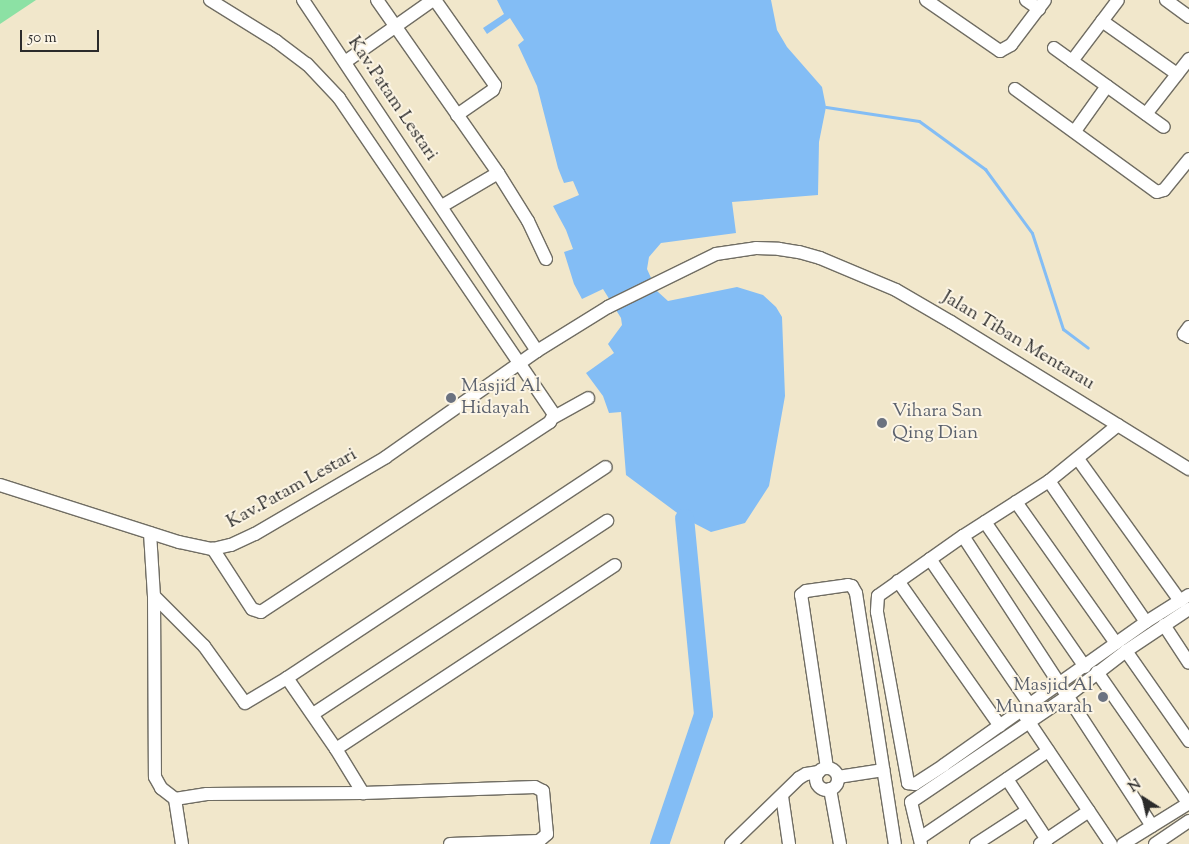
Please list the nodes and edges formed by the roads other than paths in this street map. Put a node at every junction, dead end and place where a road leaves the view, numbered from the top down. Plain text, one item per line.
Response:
1 (210, 0) edge
2 (303, 0) edge
3 (377, 0) edge
4 (434, 0) edge
5 (926, 0) edge
6 (1026, 0) edge
7 (1118, 0) edge
8 (1166, 0) edge
9 (1042, 4) edge
10 (1189, 17) edge
11 (1102, 21) junction
12 (395, 26) junction
13 (1054, 48) dead end
14 (1189, 59) edge
15 (1072, 61) junction
16 (345, 62) junction
17 (1177, 74) junction
18 (1109, 87) junction
19 (1015, 88) dead end
20 (1146, 114) junction
21 (457, 116) junction
22 (1164, 127) dead end
23 (1077, 133) junction
24 (1189, 159) edge
25 (498, 173) junction
26 (442, 206) junction
27 (546, 259) dead end
28 (1189, 327) edge
29 (1189, 337) edge
30 (537, 351) junction
31 (520, 364) junction
32 (588, 398) dead end
33 (554, 417) junction
34 (1118, 425) junction
35 (1078, 459) junction
36 (606, 467) dead end
37 (1189, 469) edge
38 (1049, 481) junction
39 (0, 485) edge
40 (1016, 502) junction
41 (607, 521) dead end
42 (985, 522) junction
43 (150, 533) junction
44 (963, 536) junction
45 (213, 549) junction
46 (930, 559) junction
47 (615, 565) dead end
48 (898, 581) junction
49 (154, 596) junction
50 (1186, 601) edge
51 (1146, 622) junction
52 (1164, 625) junction
53 (1121, 647) junction
54 (1189, 662) edge
55 (1085, 667) junction
56 (1097, 672) junction
57 (288, 678) junction
58 (1060, 684) junction
59 (1069, 695) junction
60 (1027, 713) junction
61 (313, 714) junction
62 (1000, 726) junction
63 (1189, 741) edge
64 (336, 749) junction
65 (1048, 751) junction
66 (823, 770) junction
67 (883, 770) junction
68 (838, 777) junction
69 (1007, 779) junction
70 (830, 789) junction
71 (363, 793) junction
72 (782, 796) junction
73 (175, 799) junction
74 (1189, 803) edge
75 (1027, 811) junction
76 (1089, 811) junction
77 (1189, 821) edge
78 (1152, 826) junction
79 (920, 841) edge
80 (537, 842) edge
81 (735, 842) edge
82 (1043, 842) edge
83 (1163, 842) edge
84 (182, 844) edge
85 (450, 844) edge
86 (789, 844) edge
87 (840, 844) edge
88 (895, 844) edge
89 (976, 844) edge
90 (1111, 844) edge
91 (1123, 844) edge

1 - 31 street
2 - 16 street, Kav.Patam Lestari
3 - 12 street
4 - 12 street
4 - 21 street
5 - 9 street
6 - 9 street
7 - 11 street
8 - 10 street
11 - 15 street
11 - 17 street
12 - 16 street
12 - 21 street
13 - 15 street
14 - 17 street
15 - 18 street
16 - 26 street, Kav.Patam Lestari
17 - 20 street
18 - 20 street
18 - 23 street
19 - 23 street
20 - 22 street
21 - 25 street
23 - 24 street
25 - 26 street
25 - 27 street
26 - 30 street, Kav.Patam Lestari
28 - 29 street
30 - 31 street, Kav.Patam Lestari
30 - 34 street, Jalan Tiban Mentarau
31 - 33 street
31 - 45 street, Kav.Patam Lestari
32 - 33 street
33 - 45 street
34 - 35 street
34 - 37 street, Jalan Tiban Mentarau
35 - 38 street
35 - 50 street
36 - 57 street
38 - 40 street
38 - 51 street
39 - 43 street, Kav.Patam Lestari
40 - 42 street
40 - 53 street
41 - 61 street
42 - 44 street
42 - 55 street
43 - 45 street, Kav.Patam Lestari
43 - 49 street
44 - 46 street
44 - 58 street
46 - 48 street
46 - 60 street
47 - 64 street
48 - 62 street
48 - 62 street
49 - 57 street
49 - 73 street
50 - 51 street
50 - 52 street
51 - 53 street
52 - 53 street
52 - 54 street
53 - 55 street
53 - 56 street
53 - 63 street
55 - 58 street
56 - 59 street
56 - 74 street
57 - 61 street
58 - 59 street
58 - 60 street
59 - 60 street
59 - 78 street
60 - 62 street
60 - 65 street
60 - 79 street
61 - 64 street
64 - 71 street
65 - 69 street
65 - 76 street
66 - 67 street
66 - 68 street
66 - 70 street
66 - 72 street
67 - 68 street
67 - 88 street
68 - 70 street
69 - 75 street
69 - 79 street
70 - 87 street
71 - 73 street
71 - 80 street
72 - 81 street
72 - 86 street
73 - 84 street
74 - 78 street
75 - 82 street
75 - 89 street
76 - 82 street
76 - 90 street
77 - 83 street
78 - 91 street
80 - 85 street

